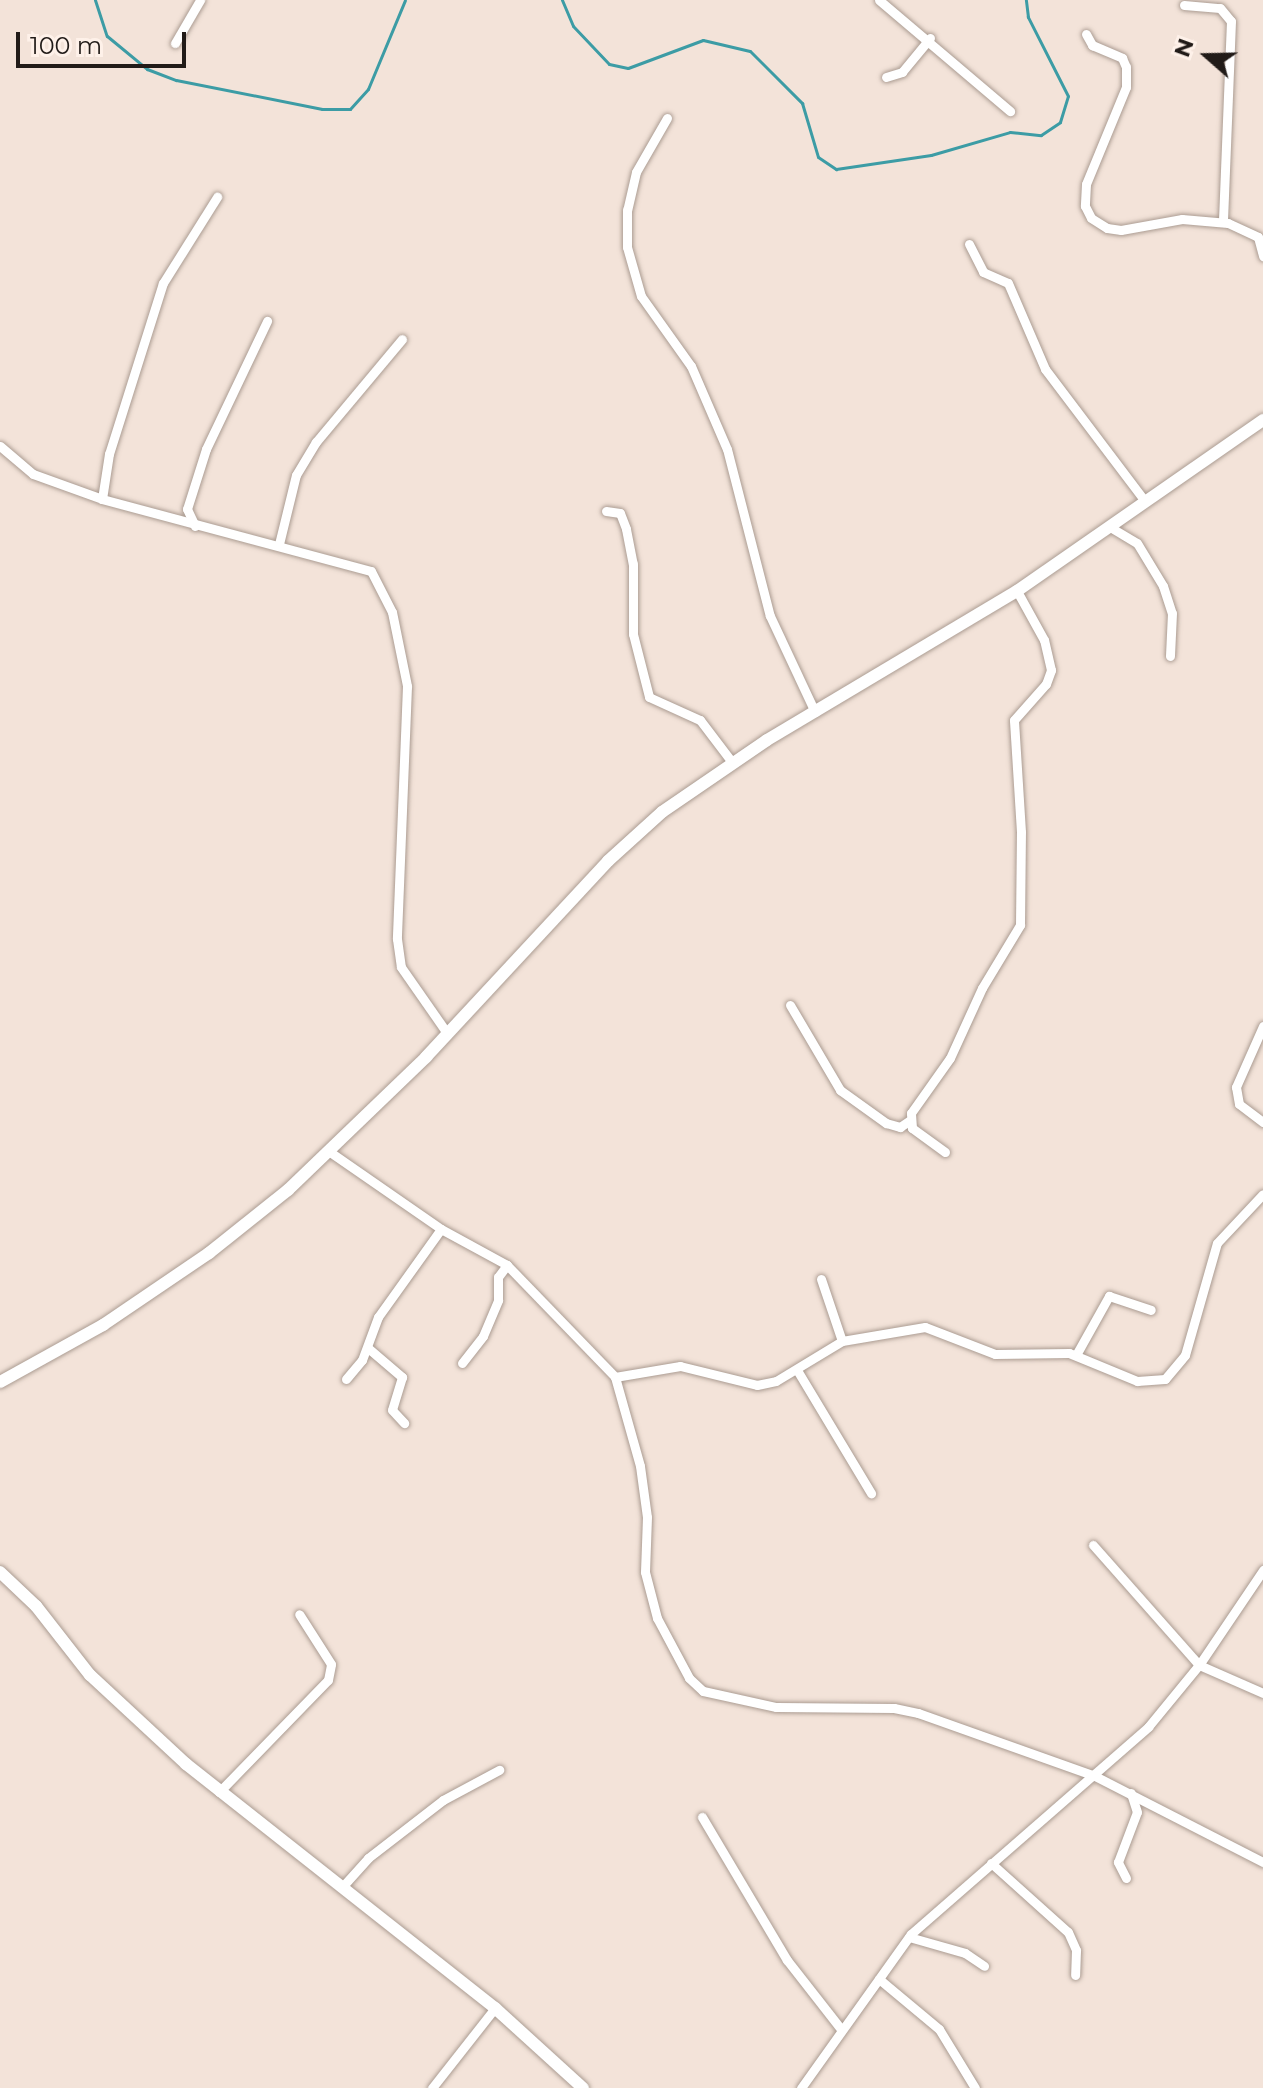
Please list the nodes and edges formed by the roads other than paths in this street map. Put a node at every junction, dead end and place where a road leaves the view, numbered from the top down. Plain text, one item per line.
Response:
1 (200, 0) edge
2 (879, 0) edge
3 (1184, 5) dead end
4 (1086, 34) dead end
5 (930, 38) junction
6 (175, 43) dead end
7 (886, 77) dead end
8 (1010, 111) dead end
9 (667, 118) dead end
10 (217, 197) dead end
11 (1223, 221) junction
12 (969, 244) dead end
13 (1263, 256) edge
14 (267, 321) dead end
15 (402, 339) dead end
16 (1263, 420) edge
17 (1, 449) edge
18 (102, 499) junction
19 (1145, 501) junction
20 (606, 511) dead end
21 (195, 526) junction
22 (1110, 527) junction
23 (279, 544) junction
24 (1017, 591) junction
25 (1170, 656) dead end
26 (815, 712) junction
27 (732, 762) junction
28 (790, 1005) dead end
29 (1263, 1026) edge
30 (447, 1033) junction
31 (909, 1121) junction
32 (1263, 1122) edge
33 (330, 1152) junction
34 (945, 1152) dead end
35 (1263, 1194) edge
36 (441, 1229) junction
37 (507, 1265) junction
38 (821, 1279) dead end
39 (1151, 1310) dead end
40 (842, 1341) junction
41 (368, 1348) junction
42 (1076, 1355) junction
43 (462, 1363) dead end
44 (797, 1370) junction
45 (615, 1377) junction
46 (346, 1379) dead end
47 (0, 1382) edge
48 (404, 1423) dead end
49 (871, 1493) dead end
50 (1093, 1545) dead end
51 (1263, 1570) edge
52 (0, 1572) edge
53 (299, 1614) dead end
54 (1199, 1665) junction
55 (1263, 1693) edge
56 (499, 1770) dead end
57 (1095, 1776) junction
58 (219, 1792) junction
59 (1131, 1793) junction
60 (702, 1817) dead end
61 (1263, 1862) edge
62 (991, 1863) junction
63 (1126, 1878) dead end
64 (343, 1886) junction
65 (909, 1937) junction
66 (984, 1966) dead end
67 (1075, 1975) dead end
68 (879, 1979) junction
69 (495, 2008) junction
70 (841, 2029) junction
71 (432, 2088) edge
72 (583, 2088) edge
73 (801, 2088) edge
74 (975, 2088) edge

1 - 6 street
2 - 5 street
3 - 11 street
4 - 11 street
5 - 7 street
5 - 8 street
9 - 26 street
10 - 18 street
11 - 13 street
12 - 19 street
14 - 21 street
15 - 23 street
16 - 19 main road
17 - 18 street
18 - 21 street
19 - 22 main road
20 - 27 street
21 - 23 street
22 - 24 main road
22 - 25 street
23 - 30 street
24 - 26 main road
24 - 31 street
26 - 27 main road
27 - 30 main road
28 - 31 street
29 - 32 street
30 - 33 main road
31 - 34 street
33 - 36 street
33 - 47 main road
35 - 42 street
36 - 37 street
36 - 41 street
37 - 43 street
37 - 45 street
38 - 40 street
39 - 42 street
40 - 42 street
40 - 44 street
41 - 46 street
41 - 48 street
44 - 45 street
44 - 49 street
45 - 57 street
50 - 54 street
51 - 54 street
52 - 58 main road
53 - 58 street
54 - 55 street
54 - 57 street
56 - 64 street
57 - 59 street
57 - 62 street
58 - 64 main road
59 - 61 street
59 - 63 street
60 - 70 street
62 - 65 street
62 - 67 street
64 - 69 main road
65 - 66 street
65 - 68 street
68 - 70 street
68 - 74 street
69 - 71 street
69 - 72 main road
70 - 73 street

